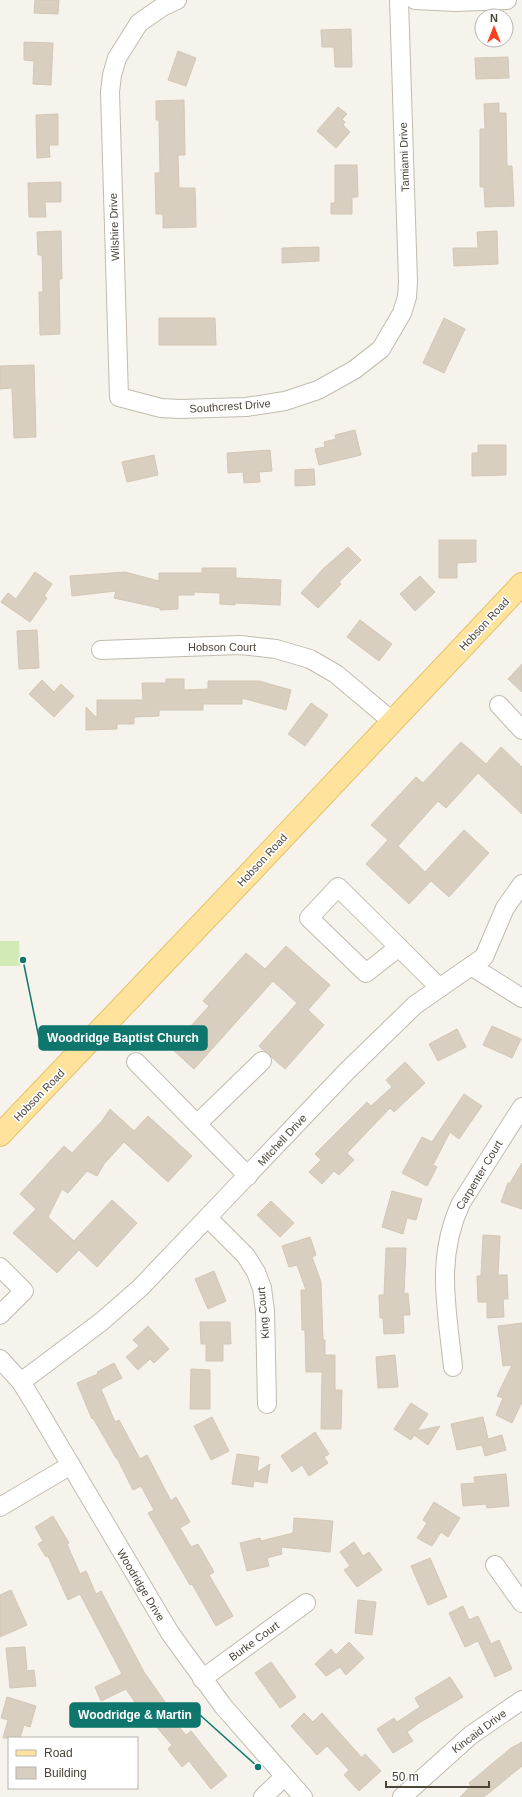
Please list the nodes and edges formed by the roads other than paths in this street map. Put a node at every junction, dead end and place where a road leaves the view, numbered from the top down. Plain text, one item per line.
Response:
1 (176, 0) edge
2 (399, 0) edge
3 (415, 0) edge
4 (507, 0) edge
5 (402, 313) joint
6 (119, 397) joint
7 (522, 584) edge
8 (100, 650) dead end
9 (499, 706) dead end
10 (393, 722) junction
11 (522, 730) edge
12 (522, 884) edge
13 (399, 947) junction
14 (471, 966) junction
15 (440, 988) junction
16 (522, 998) edge
17 (262, 1061) dead end
18 (136, 1062) dead end
19 (522, 1107) edge
20 (198, 1124) junction
21 (0, 1135) edge
22 (248, 1176) junction
23 (208, 1218) junction
24 (0, 1267) edge
25 (0, 1315) edge
26 (0, 1358) edge
27 (453, 1368) dead end
28 (21, 1382) junction
29 (267, 1404) dead end
30 (71, 1465) junction
31 (0, 1507) edge
32 (495, 1565) dead end
33 (306, 1603) dead end
34 (522, 1603) edge
35 (202, 1678) junction
36 (522, 1700) edge
37 (284, 1777) junction
38 (263, 1797) edge
39 (303, 1797) edge
40 (402, 1797) edge

1 - 6 street, Wilshire Drive
2 - 5 street, Tamiami Drive
3 - 4 street
5 - 6 street, Southcrest Drive
7 - 10 main road, Hobson Road
8 - 10 street, Hobson Court
9 - 11 street
10 - 21 main road, Hobson Road
12 - 14 street, Mitchell Drive
13 - 13 street
13 - 15 street
14 - 15 street, Mitchell Drive
14 - 16 street
15 - 22 street, Mitchell Drive
17 - 20 street
18 - 20 street
19 - 27 street, Carpenter Court
20 - 22 street
22 - 23 street, Mitchell Drive
23 - 28 street, Mitchell Drive
23 - 29 street, King Court
24 - 25 street
26 - 28 street, Woodridge Drive
28 - 30 street, Woodridge Drive
30 - 31 street
30 - 35 street, Woodridge Drive
32 - 34 street
33 - 35 street, Burke Court
35 - 37 street, Woodridge Drive
36 - 40 street, Kincaid Drive
37 - 38 street
37 - 39 street, Woodridge Drive

